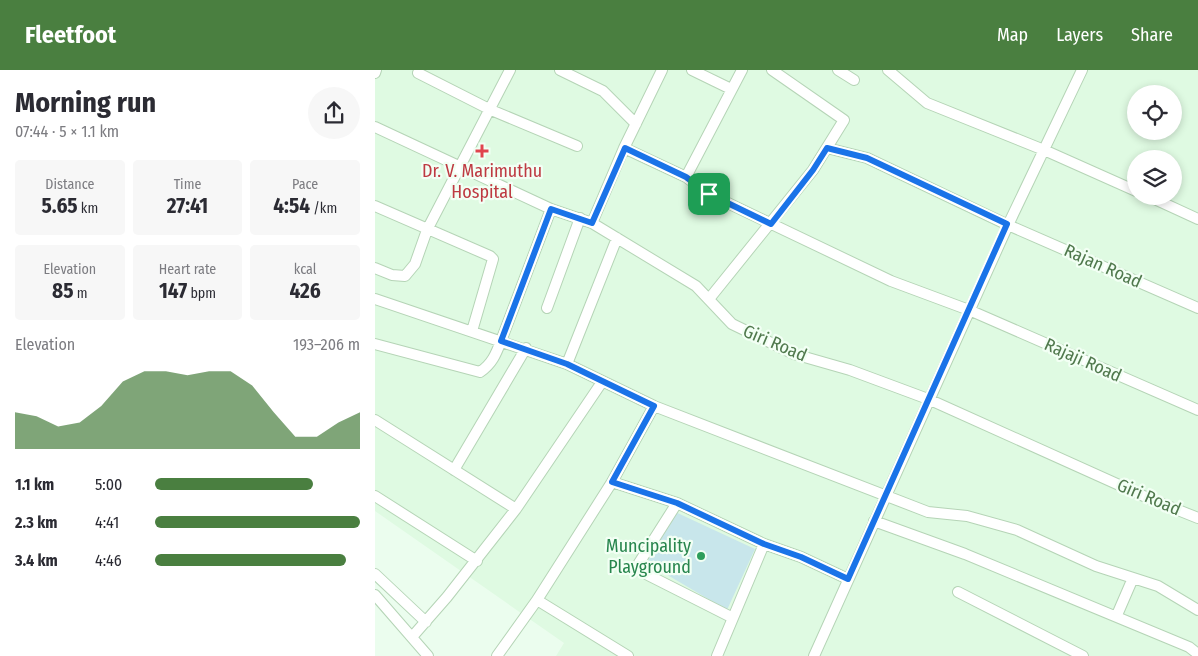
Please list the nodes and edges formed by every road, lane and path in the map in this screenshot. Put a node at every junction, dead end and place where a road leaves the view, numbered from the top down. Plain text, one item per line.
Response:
1 (376, 70) edge
2 (509, 70) edge
3 (560, 70) edge
4 (662, 70) edge
5 (692, 70) edge
6 (742, 70) edge
7 (772, 70) edge
8 (838, 70) edge
9 (888, 70) edge
10 (1082, 70) edge
11 (418, 73) dead end
12 (375, 74) edge
13 (854, 80) dead end
14 (731, 89) junction
15 (491, 110) junction
16 (636, 124) junction
17 (375, 127) edge
18 (577, 146) dead end
19 (625, 148) junction
20 (827, 148) junction
21 (1043, 150) junction
22 (460, 167) junction
23 (686, 177) junction
24 (1127, 187) edge
25 (1168, 205) edge
26 (375, 206) edge
27 (551, 209) junction
28 (580, 218) junction
29 (1198, 219) edge
30 (592, 223) junction
31 (771, 224) junction
32 (1007, 224) junction
33 (427, 230) junction
34 (617, 238) junction
35 (375, 268) edge
36 (375, 299) edge
37 (709, 300) junction
38 (547, 308) dead end
39 (1198, 308) edge
40 (969, 310) junction
41 (472, 331) junction
42 (501, 341) junction
43 (375, 344) edge
44 (526, 348) junction
45 (567, 364) junction
46 (602, 382) junction
47 (928, 399) junction
48 (654, 406) junction
49 (1198, 410) edge
50 (375, 420) edge
51 (454, 470) junction
52 (612, 482) junction
53 (375, 496) edge
54 (885, 496) junction
55 (677, 503) junction
56 (516, 510) junction
57 (1198, 518) edge
58 (874, 521) junction
59 (764, 544) junction
60 (477, 561) junction
61 (375, 574) edge
62 (1133, 578) junction
63 (848, 579) junction
64 (958, 592) dead end
65 (375, 595) edge
66 (537, 600) junction
67 (1198, 610) edge
68 (1117, 615) junction
69 (733, 618) junction
70 (426, 622) junction
71 (412, 637) junction
72 (1198, 654) edge
73 (428, 656) edge
74 (497, 656) edge
75 (628, 656) edge
76 (717, 656) edge
77 (816, 656) edge
78 (1083, 656) edge

1 - 12 street
2 - 15 street
3 - 16 street
4 - 16 street
5 - 14 street
6 - 14 street
7 - 20 street
8 - 13 street
9 - 21 street
10 - 21 street
11 - 15 street
14 - 23 street
15 - 18 street
15 - 22 street
16 - 19 street
17 - 22 street, Giri Road
19 - 23 street, Rajaji Road
19 - 30 street
20 - 31 street
20 - 32 street, Rajan Road
21 - 24 street
21 - 32 street
22 - 27 street, Giri Road
22 - 33 street
23 - 31 street, Rajaji Road
25 - 29 street
26 - 33 street
27 - 28 street, Giri Road
27 - 42 street
28 - 30 street, Giri Road
28 - 38 street
30 - 34 street, Giri Road
31 - 37 street
31 - 40 street, Rajaji Road
32 - 39 street, Rajan Road
32 - 40 street
33 - 35 street
33 - 41 street
34 - 37 street, Giri Road
34 - 45 street
36 - 41 street
37 - 47 street, Giri Road
40 - 47 street
40 - 49 street, Rajaji Road
41 - 42 street
42 - 43 street
42 - 44 street
44 - 45 street
44 - 51 street
45 - 46 street
46 - 48 street
46 - 56 street
47 - 54 street
47 - 57 street, Giri Road
48 - 52 street
48 - 54 street
50 - 51 street
51 - 56 street
52 - 55 street
52 - 66 street
53 - 60 street
54 - 58 street
54 - 62 street
55 - 59 street
55 - 69 street
56 - 60 street
58 - 63 street
58 - 68 street
59 - 63 street
59 - 69 street
60 - 70 street
61 - 70 street
62 - 67 street
62 - 68 street
63 - 77 street
64 - 78 street
65 - 71 street
66 - 74 street
66 - 75 street
68 - 72 street
69 - 76 street
70 - 71 street
71 - 73 street

